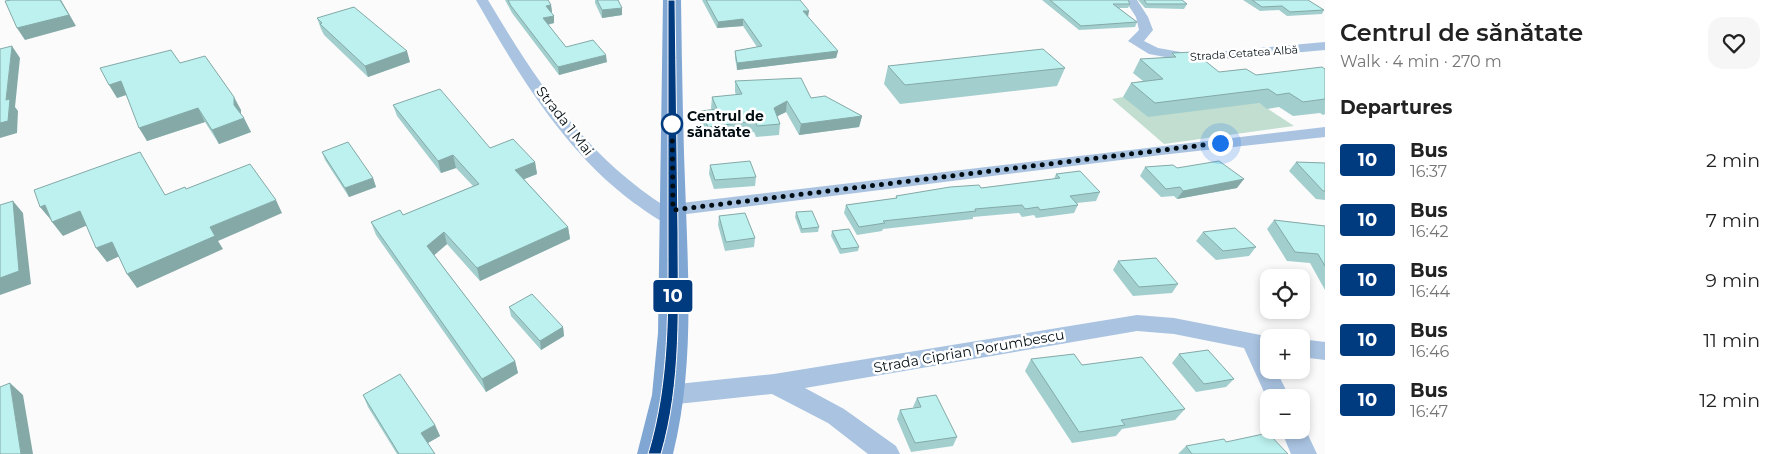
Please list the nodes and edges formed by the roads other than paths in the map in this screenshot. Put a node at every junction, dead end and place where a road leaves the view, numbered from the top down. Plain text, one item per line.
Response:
1 (482, 0) edge
2 (672, 0) edge
3 (1131, 0) edge
4 (1135, 41) joint
5 (1325, 46) edge
6 (1321, 136) edge
7 (673, 215) junction
8 (1260, 343) edge
9 (1310, 349) edge
10 (1325, 351) edge
11 (774, 384) junction
12 (668, 396) junction
13 (1296, 439) edge
14 (655, 454) edge
15 (887, 454) edge
16 (1304, 454) edge

1 - 7 street, Strada 1 Mai
2 - 7 street
3 - 4 street
4 - 5 street, Strada Cetatea Albă
6 - 7 street
7 - 12 street
8 - 11 street, Strada Ciprian Porumbescu
9 - 10 street
11 - 12 street, Strada Ciprian Porumbescu
11 - 15 street
12 - 14 street
13 - 16 street

